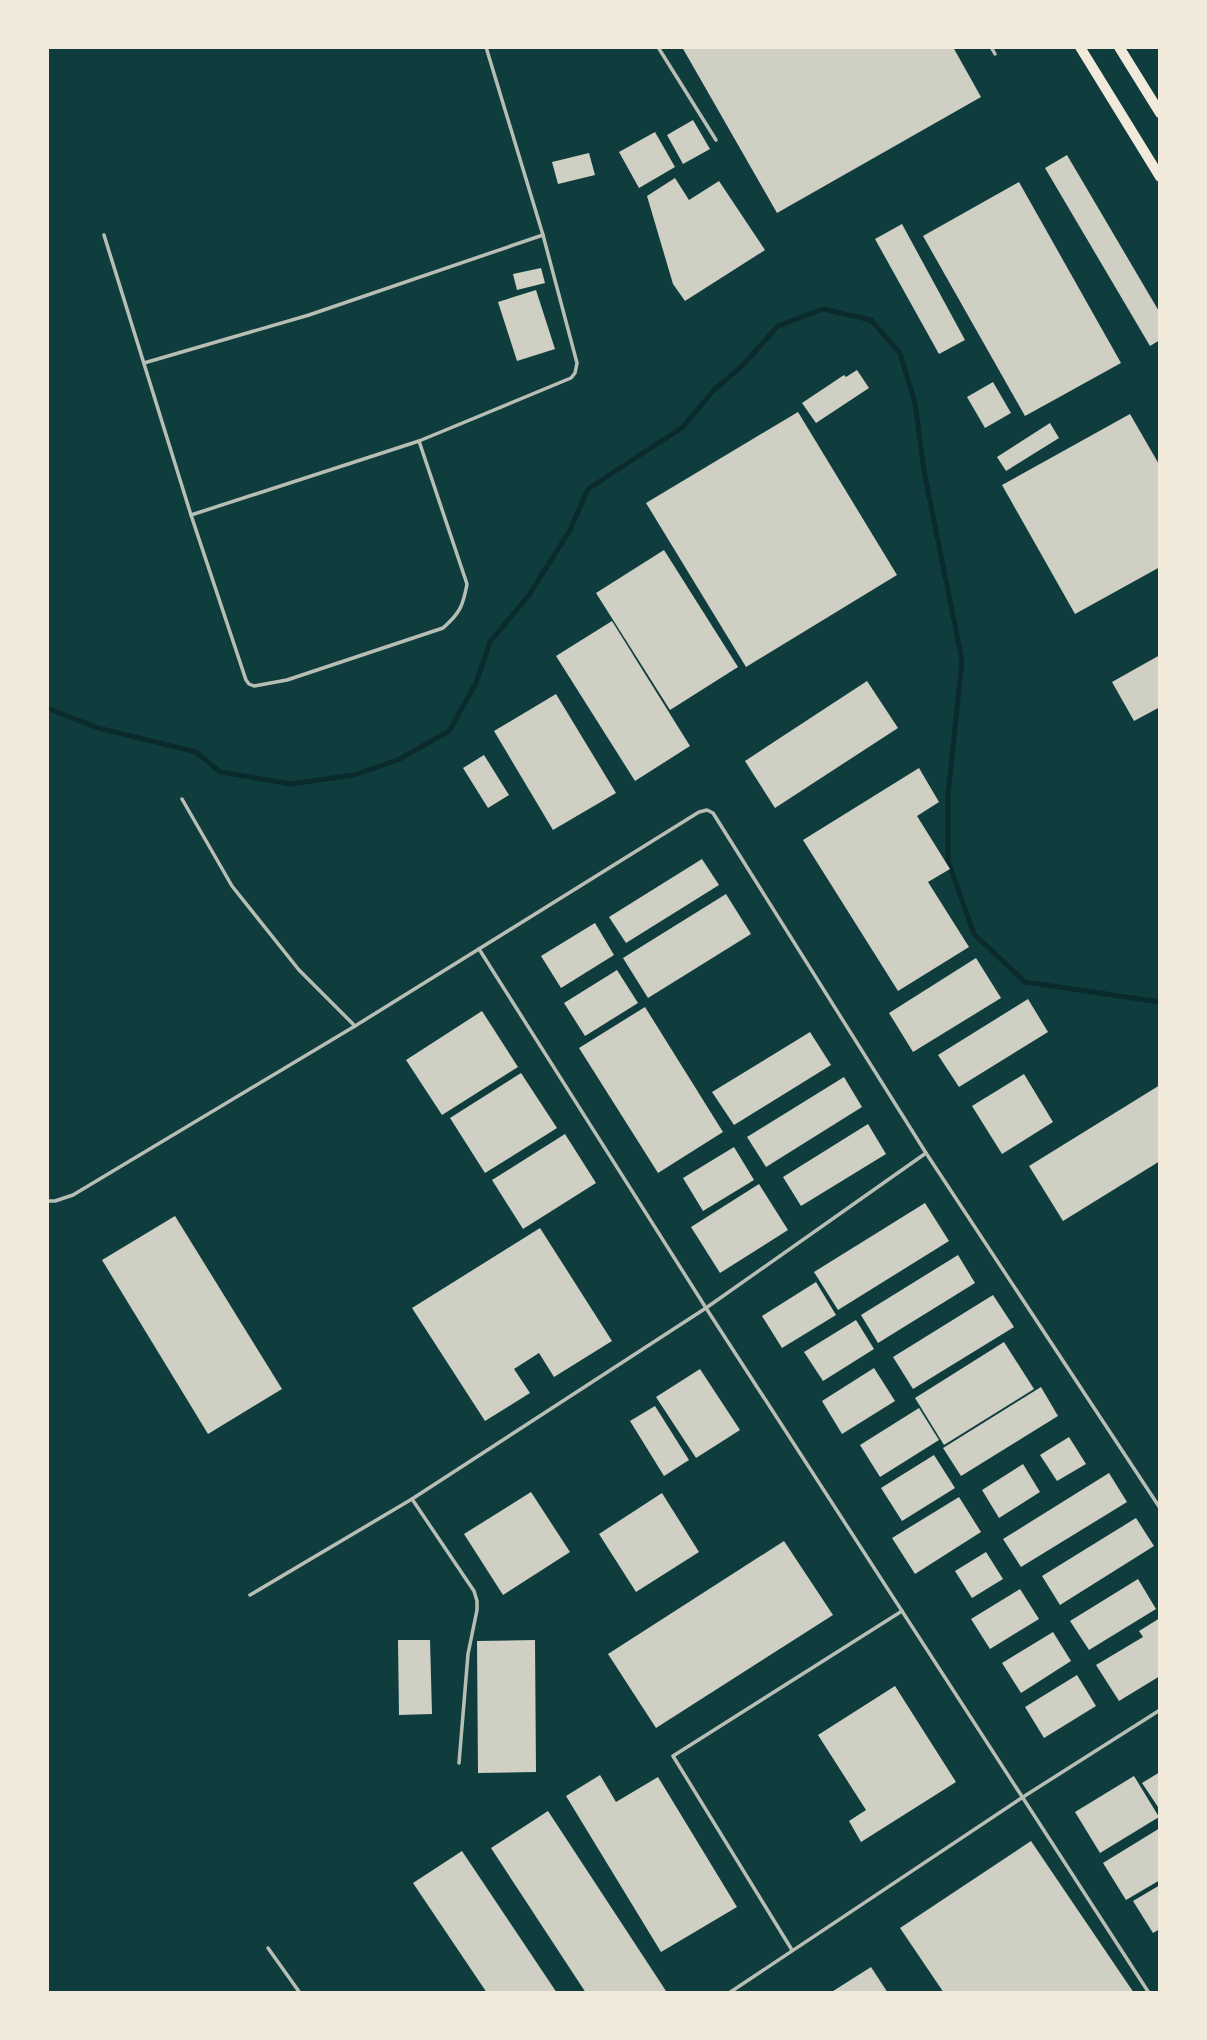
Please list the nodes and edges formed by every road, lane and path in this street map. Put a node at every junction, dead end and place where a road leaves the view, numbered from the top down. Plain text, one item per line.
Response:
1 (486, 47) edge
2 (658, 47) edge
3 (991, 47) edge
4 (1080, 47) edge
5 (1119, 47) edge
6 (995, 54) dead end
7 (1160, 113) edge
8 (716, 140) dead end
9 (1160, 177) edge
10 (104, 235) dead end
11 (543, 235) junction
12 (144, 363) junction
13 (419, 441) junction
14 (191, 515) junction
15 (182, 799) dead end
16 (479, 949) junction
17 (355, 1026) junction
18 (926, 1153) junction
19 (47, 1201) edge
20 (706, 1308) junction
21 (412, 1499) junction
22 (1160, 1508) edge
23 (250, 1595) dead end
24 (902, 1611) junction
25 (1160, 1710) edge
26 (459, 1763) dead end
27 (1023, 1797) junction
28 (268, 1948) dead end
29 (792, 1950) junction
30 (300, 1993) edge
31 (729, 1993) edge
32 (1149, 1993) edge

1 - 11 lane
2 - 8 lane
3 - 6 lane
4 - 9 main road
5 - 7 main road
10 - 12 lane
11 - 12 lane
11 - 13 lane
12 - 14 lane
13 - 14 lane
13 - 14 lane
15 - 17 lane
16 - 17 lane
16 - 18 lane
16 - 20 lane
17 - 19 lane
18 - 20 lane
18 - 22 lane
20 - 21 lane
20 - 24 lane
21 - 23 lane
21 - 26 lane
24 - 27 lane
24 - 29 lane
25 - 27 lane
27 - 29 lane
27 - 32 lane
28 - 30 lane
29 - 31 lane

